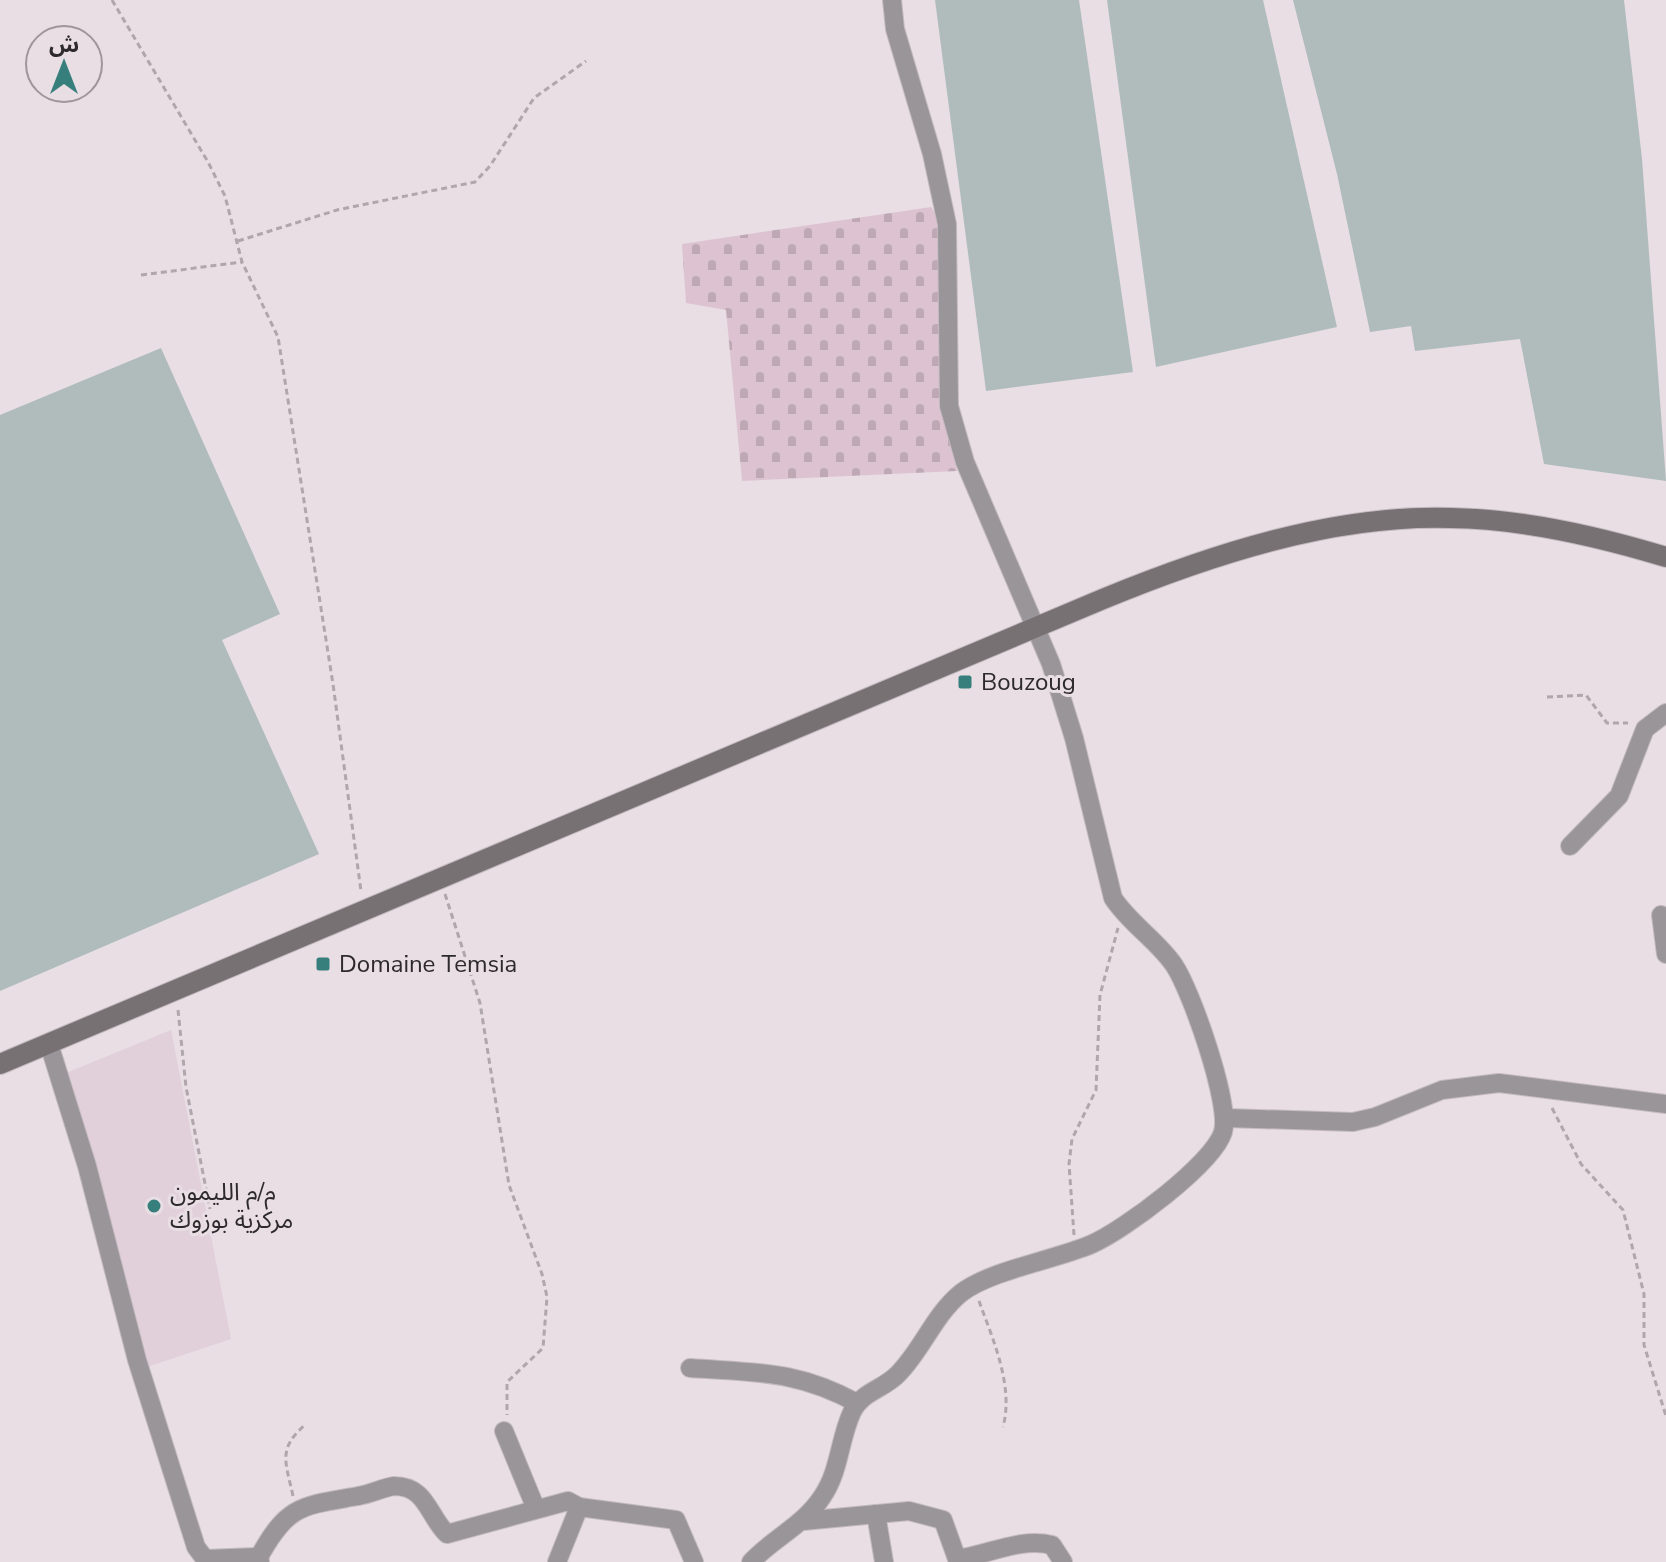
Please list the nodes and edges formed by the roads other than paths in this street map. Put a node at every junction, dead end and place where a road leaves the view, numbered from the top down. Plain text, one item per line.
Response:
1 (892, 0) edge
2 (1666, 557) edge
3 (1035, 628) junction
4 (1659, 718) edge
5 (1570, 846) dead end
6 (1661, 915) dead end
7 (1666, 954) edge
8 (49, 1044) junction
9 (0, 1064) edge
10 (1666, 1104) edge
11 (1227, 1118) junction
12 (690, 1368) dead end
13 (857, 1403) junction
14 (504, 1431) road end
15 (579, 1507) junction
16 (536, 1509) junction
17 (876, 1514) junction
18 (803, 1521) junction
19 (259, 1560) edge
20 (557, 1562) edge
21 (694, 1562) edge
22 (751, 1562) edge
23 (884, 1562) edge
24 (1063, 1562) edge

1 - 3 street
2 - 3 main road
3 - 8 main road
3 - 11 street
4 - 5 street
6 - 7 street
8 - 9 main road
8 - 19 street
10 - 11 street
11 - 13 street
12 - 13 street
13 - 18 street
14 - 16 street
15 - 16 street
15 - 20 street
15 - 21 street
16 - 19 street
17 - 18 street
17 - 23 street
17 - 24 street
18 - 22 street

